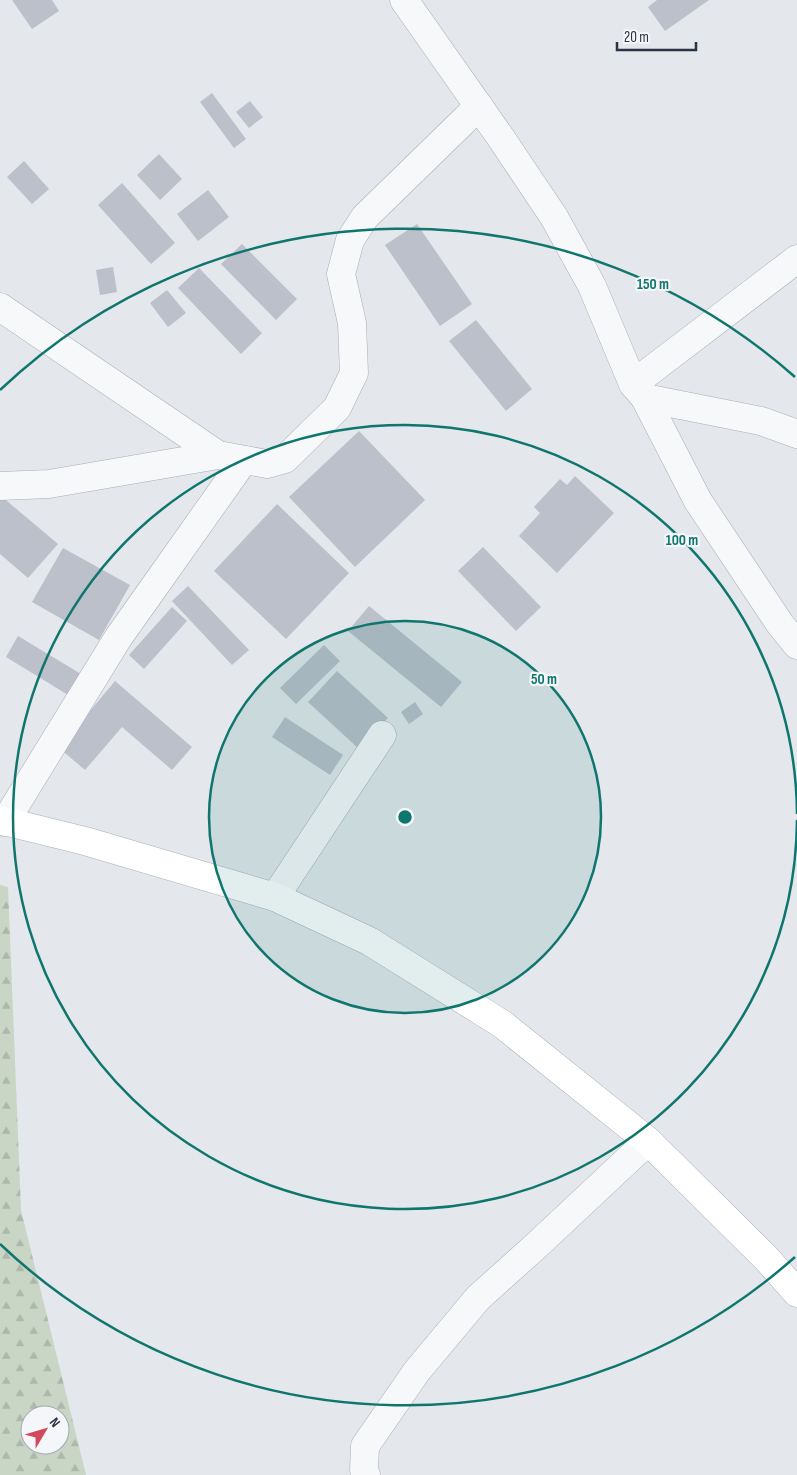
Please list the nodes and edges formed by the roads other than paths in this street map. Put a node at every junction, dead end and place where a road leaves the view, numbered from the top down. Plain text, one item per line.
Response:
1 (404, 0) edge
2 (478, 106) junction
3 (797, 259) edge
4 (0, 307) edge
5 (639, 391) junction
6 (797, 434) edge
7 (231, 458) junction
8 (0, 486) edge
9 (797, 645) edge
10 (382, 735) dead end
11 (2, 821) edge
12 (275, 897) junction
13 (648, 1140) junction
14 (797, 1293) edge
15 (366, 1475) edge

1 - 2 street
2 - 5 street
2 - 7 street
3 - 5 street
4 - 7 street
5 - 6 street
5 - 9 street
7 - 8 street
7 - 11 street
10 - 12 street
11 - 12 main road
12 - 13 main road
13 - 14 main road
13 - 15 street

